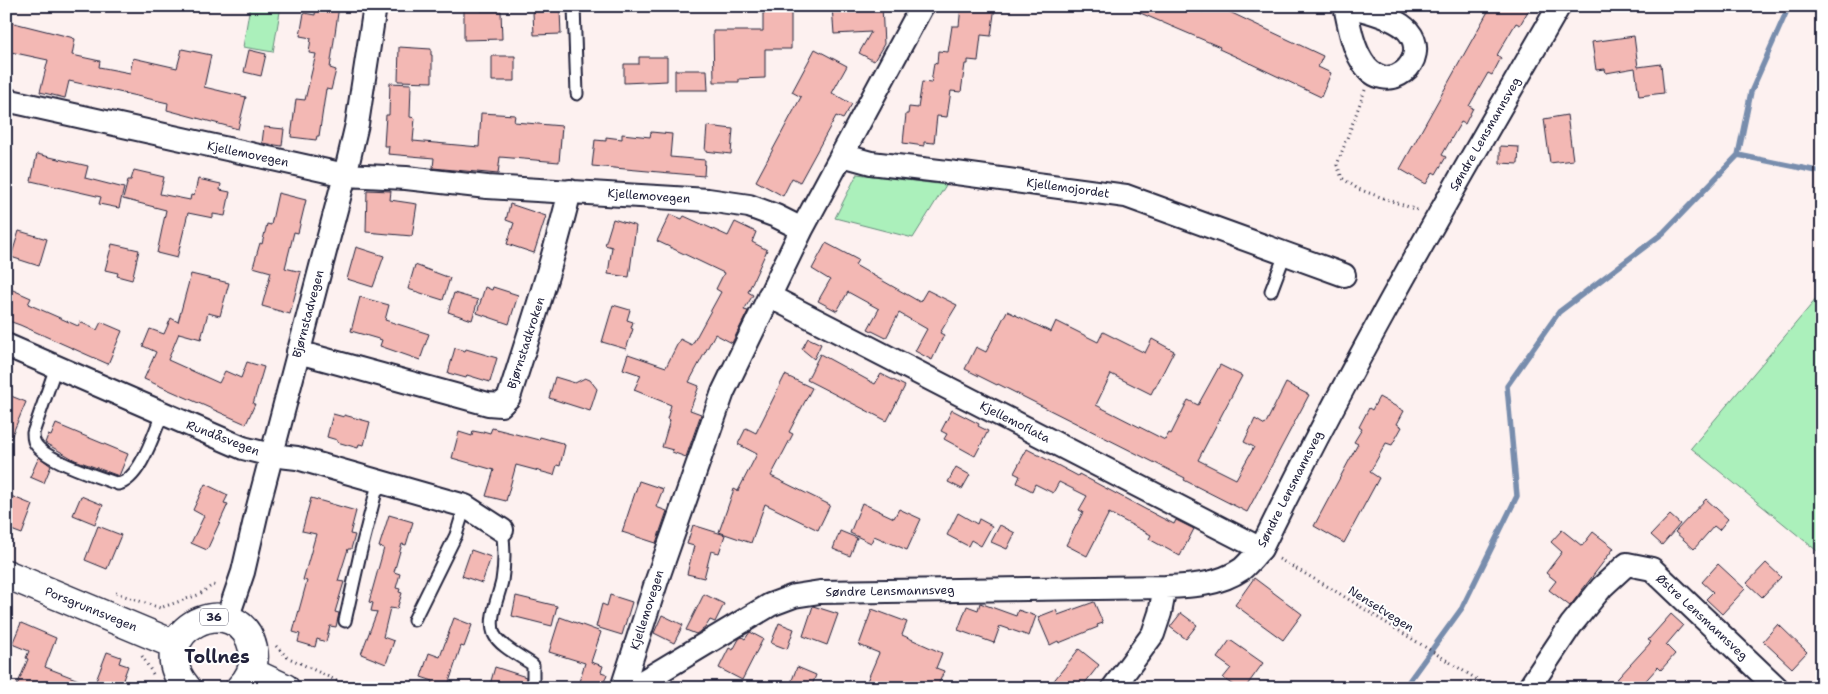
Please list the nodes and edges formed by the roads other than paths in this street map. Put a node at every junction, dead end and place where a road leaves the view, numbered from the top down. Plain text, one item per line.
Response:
1 (375, 6) edge
2 (574, 6) edge
3 (922, 6) edge
4 (1345, 6) edge
5 (1353, 6) edge
6 (1559, 6) edge
7 (578, 94) dead end
8 (6, 100) edge
9 (842, 156) junction
10 (345, 175) junction
11 (570, 191) junction
12 (802, 229) junction
13 (1285, 254) junction
14 (1344, 276) dead end
15 (1271, 291) dead end
16 (769, 296) junction
17 (6, 345) edge
18 (298, 352) junction
19 (56, 367) junction
20 (162, 414) junction
21 (271, 455) junction
22 (379, 480) junction
23 (464, 506) junction
24 (502, 530) joint
25 (1261, 548) junction
26 (6, 574) edge
27 (1165, 587) junction
28 (227, 619) junction
29 (414, 620) dead end
30 (346, 621) dead end
31 (176, 645) junction
32 (246, 680) edge
33 (188, 688) edge
34 (285, 688) edge
35 (533, 688) edge
36 (622, 688) edge
37 (632, 688) edge
38 (1113, 688) edge
39 (1529, 688) edge
40 (1777, 688) edge

1 - 10 street, Bjørnstadvegen
2 - 7 lane
3 - 9 street
4 - 5 street
6 - 25 street, Søndre Lensmannsveg
8 - 10 street, Kjellemovegen
9 - 12 street
9 - 13 street, Kjellemojordet
10 - 11 street, Kjellemovegen
10 - 18 street, Bjørnstadvegen
11 - 12 street, Kjellemovegen
11 - 18 street, Bjørnstadkroken
12 - 16 street, Kjellemovegen
13 - 14 street, Kjellemojordet
13 - 15 lane
16 - 25 street, Kjellemoflata
16 - 36 street, Kjellemovegen
17 - 19 street, Rundåsvegen
18 - 21 street, Bjørnstadvegen
19 - 20 street, Rundåsvegen
19 - 20 lane
20 - 21 street, Rundåsvegen
21 - 22 street, Rundåsvegen
21 - 28 street, Bjørnstadvegen
22 - 23 street, Rundåsvegen
22 - 30 lane
23 - 24 street, Rundåsvegen
23 - 29 lane
24 - 35 lane
25 - 27 street, Søndre Lensmannsveg
26 - 31 highway, Porsgrunnsvegen
27 - 37 street, Søndre Lensmannsveg
27 - 38 street
28 - 31 highway, 36
28 - 32 highway, 36
31 - 33 highway
32 - 34 highway, 36
39 - 40 street, Østre Lensmannsveg

